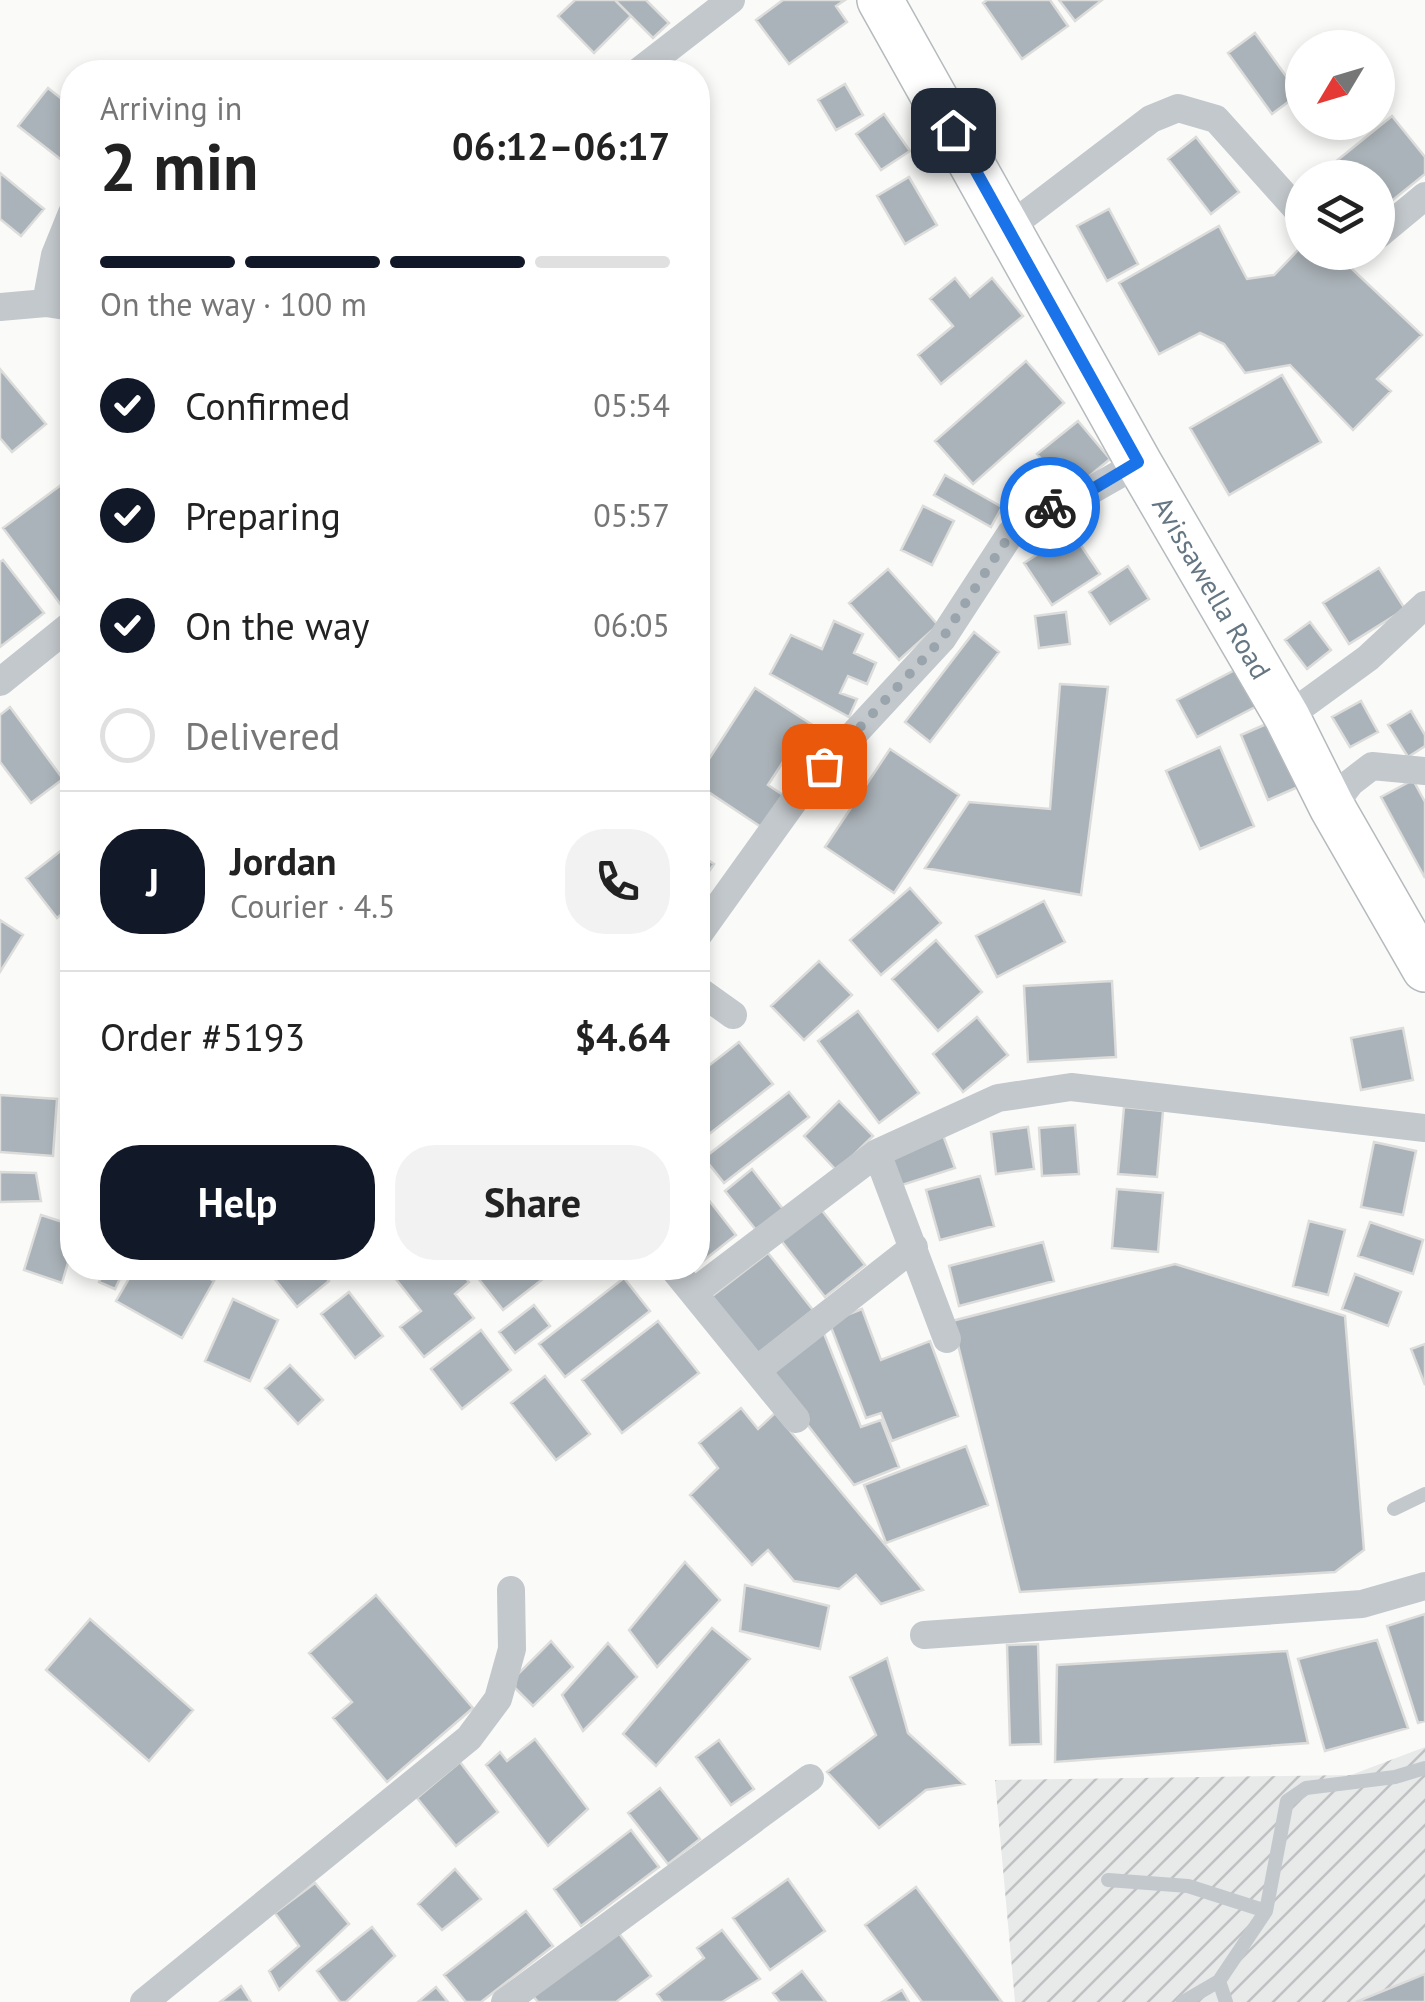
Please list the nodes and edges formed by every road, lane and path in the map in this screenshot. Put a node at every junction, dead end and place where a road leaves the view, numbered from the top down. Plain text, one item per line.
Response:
1 (731, 0) edge
2 (880, 0) edge
3 (654, 60) edge
4 (1285, 196) edge
5 (1425, 196) edge
6 (1395, 222) edge
7 (1008, 228) junction
8 (60, 241) edge
9 (59, 305) edge
10 (0, 307) edge
11 (1138, 462) junction
12 (1425, 605) edge
13 (60, 634) edge
14 (0, 682) edge
15 (1287, 717) junction
16 (1425, 771) edge
17 (1332, 807) junction
18 (710, 918) edge
19 (1425, 969) edge
20 (710, 999) edge
21 (733, 1015) dead end
22 (1425, 1128) edge
23 (877, 1153) junction
24 (914, 1247) junction
25 (684, 1280) edge
26 (710, 1280) edge
27 (710, 1280) edge
28 (694, 1292) junction
29 (947, 1339) dead end
30 (757, 1370) junction
31 (796, 1420) dead end
32 (1425, 1494) edge
33 (1394, 1509) dead end
34 (1425, 1586) edge
35 (511, 1590) dead end
36 (924, 1635) dead end
37 (1425, 1768) edge
38 (810, 1778) dead end
39 (1108, 1880) dead end
40 (1266, 1912) junction
41 (1219, 1981) junction
42 (144, 2002) edge
43 (505, 2002) edge
44 (1183, 2002) edge
45 (1226, 2002) edge

1 - 3 street
2 - 7 main road, Avissawella Road
4 - 7 street
5 - 6 street
7 - 11 main road, Avissawella Road
8 - 9 street
9 - 10 street
11 - 15 main road, Avissawella Road
11 - 18 street
12 - 15 street
13 - 14 street
15 - 17 main road, Avissawella Road
16 - 17 street
17 - 19 main road, Avissawella Road
20 - 21 street
22 - 23 street
23 - 24 street
23 - 26 street
24 - 29 street
24 - 30 street
25 - 28 street
27 - 28 street
28 - 30 street
30 - 31 street
32 - 33 lane
34 - 36 street
35 - 42 street
37 - 40 lane
38 - 43 street
39 - 40 lane
40 - 41 lane
41 - 44 lane
41 - 45 lane

